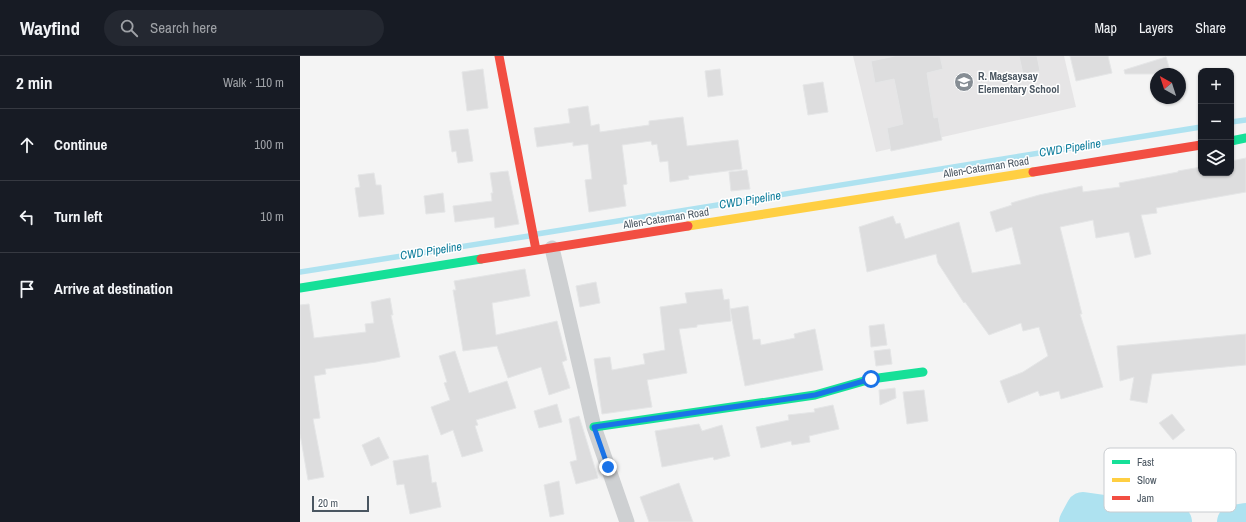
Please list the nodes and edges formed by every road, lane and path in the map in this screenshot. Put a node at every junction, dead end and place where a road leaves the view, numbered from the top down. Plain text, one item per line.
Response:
1 (499, 56) edge
2 (1246, 138) edge
3 (1234, 140) edge
4 (1198, 145) edge
5 (552, 248) junction
6 (536, 250) junction
7 (300, 288) edge
8 (923, 372) dead end
9 (594, 427) junction
10 (627, 522) edge

1 - 6 main road
2 - 3 main road
4 - 5 main road, Allen-Catarman Road
5 - 6 main road, Allen-Catarman Road
5 - 9 street
6 - 7 main road, Allen-Catarman Road
8 - 9 main road
9 - 10 street

